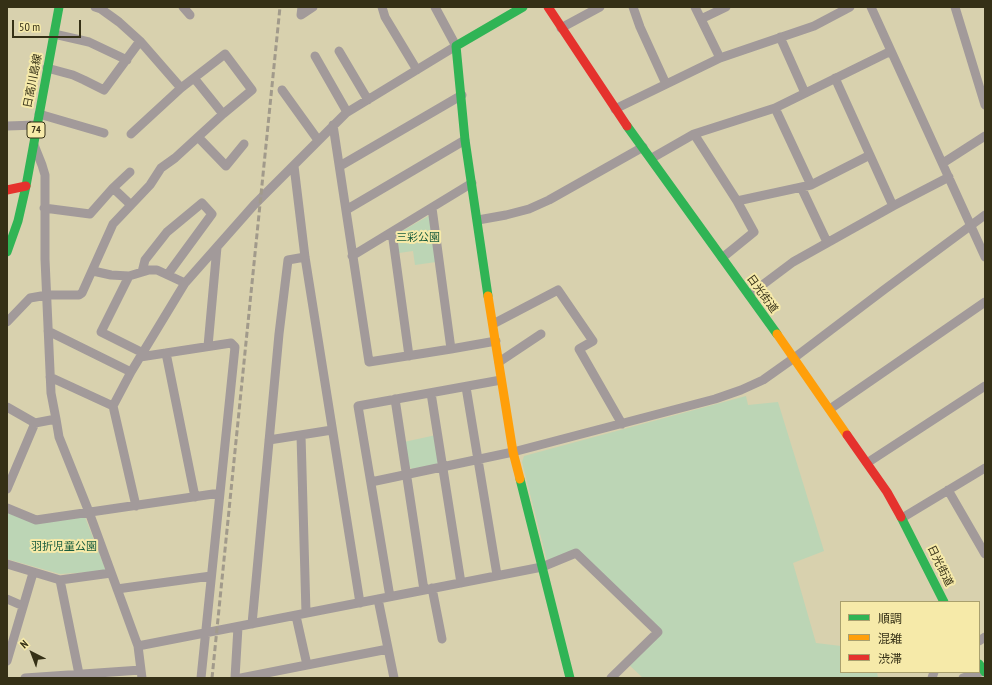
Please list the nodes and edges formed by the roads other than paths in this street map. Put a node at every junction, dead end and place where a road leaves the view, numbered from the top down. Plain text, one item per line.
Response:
1 (59, 7) edge
2 (95, 7) edge
3 (184, 7) edge
4 (302, 7) edge
5 (313, 7) edge
6 (382, 7) edge
7 (435, 7) edge
8 (523, 7) edge
9 (548, 7) edge
10 (600, 7) edge
11 (633, 7) edge
12 (695, 7) edge
13 (726, 7) edge
14 (850, 7) edge
15 (871, 7) edge
16 (955, 7) edge
17 (190, 15) dead end
18 (701, 19) junction
19 (561, 28) junction
20 (54, 34) junction
21 (780, 37) junction
22 (140, 41) junction
23 (456, 46) junction
24 (339, 51) dead end
25 (891, 51) junction
26 (315, 56) dead end
27 (720, 58) junction
28 (127, 60) junction
29 (47, 68) junction
30 (417, 70) junction
31 (194, 78) junction
32 (835, 78) junction
33 (666, 84) junction
34 (181, 88) junction
35 (282, 90) dead end
36 (805, 93) junction
37 (462, 95) junction
38 (368, 100) junction
39 (985, 105) edge
40 (775, 108) junction
41 (615, 110) junction
42 (348, 112) junction
43 (39, 114) junction
44 (223, 114) junction
45 (37, 125) junction
46 (333, 125) junction
47 (7, 126) edge
48 (104, 133) dead end
49 (131, 134) dead end
50 (694, 134) junction
51 (985, 136) edge
52 (198, 137) junction
53 (318, 140) junction
54 (465, 140) junction
55 (34, 144) junction
56 (244, 144) dead end
57 (643, 147) junction
58 (870, 155) junction
59 (652, 158) junction
60 (943, 163) junction
61 (294, 166) junction
62 (340, 166) junction
63 (130, 172) dead end
64 (949, 176) junction
65 (472, 183) junction
66 (811, 185) junction
67 (26, 186) junction
68 (801, 187) junction
69 (113, 188) junction
70 (7, 190) edge
71 (737, 201) junction
72 (131, 205) junction
73 (893, 206) junction
74 (44, 208) junction
75 (432, 208) junction
76 (346, 210) junction
77 (985, 215) edge
78 (478, 220) junction
79 (971, 225) junction
80 (392, 232) junction
81 (827, 242) junction
82 (217, 247) junction
83 (7, 252) edge
84 (352, 256) junction
85 (305, 257) junction
86 (985, 257) edge
87 (722, 258) junction
88 (93, 271) junction
89 (142, 272) junction
90 (168, 274) junction
91 (129, 276) junction
92 (185, 283) junction
93 (47, 295) junction
94 (749, 295) junction
95 (985, 302) edge
96 (7, 322) edge
97 (493, 324) junction
98 (48, 331) junction
99 (541, 334) dead end
100 (496, 340) junction
101 (208, 346) junction
102 (451, 349) junction
103 (166, 353) junction
104 (142, 355) junction
105 (409, 356) junction
106 (794, 358) junction
107 (499, 362) junction
108 (131, 372) junction
109 (50, 377) junction
110 (501, 380) junction
111 (466, 386) junction
112 (985, 386) edge
113 (431, 393) junction
114 (395, 399) junction
115 (113, 406) junction
116 (7, 407) edge
117 (830, 408) junction
118 (56, 419) junction
119 (35, 423) junction
120 (622, 424) junction
121 (332, 430) junction
122 (301, 435) junction
123 (269, 440) junction
124 (513, 452) junction
125 (478, 461) junction
126 (867, 463) junction
127 (443, 467) junction
128 (985, 468) edge
129 (406, 475) junction
130 (371, 482) junction
131 (7, 489) edge
132 (948, 490) junction
133 (220, 493) junction
134 (195, 496) junction
135 (136, 506) junction
136 (7, 508) edge
137 (89, 512) junction
138 (902, 518) junction
139 (985, 554) edge
140 (7, 564) edge
141 (542, 567) junction
142 (34, 573) junction
143 (111, 573) junction
144 (497, 575) junction
145 (211, 576) junction
146 (60, 580) junction
147 (461, 583) junction
148 (117, 589) junction
149 (428, 589) junction
150 (390, 597) junction
151 (7, 599) edge
152 (378, 599) junction
153 (944, 601) edge
154 (360, 602) junction
155 (23, 606) junction
156 (306, 614) junction
157 (296, 616) junction
158 (252, 624) junction
159 (238, 627) junction
160 (11, 633) edge
161 (206, 633) junction
162 (442, 639) dead end
163 (138, 646) junction
164 (388, 650) junction
165 (7, 661) edge
166 (307, 665) junction
167 (974, 673) edge
168 (79, 674) junction
169 (142, 674) edge
170 (63, 677) edge
171 (25, 678) edge
172 (201, 678) edge
173 (235, 678) edge
174 (241, 678) edge
175 (394, 678) edge
176 (570, 678) edge
177 (612, 678) edge
178 (963, 678) edge

1 - 20 street, 日高川島線 / 74
2 - 22 street
3 - 17 street
4 - 5 street
6 - 30 street
7 - 23 street
8 - 23 street
9 - 19 street, 日光街道
10 - 19 street
11 - 33 street
12 - 18 street
13 - 18 street
14 - 21 street
15 - 25 street
16 - 39 street
18 - 27 street
19 - 41 street, 日光街道
20 - 28 street
20 - 29 street, 日高川島線 / 74
21 - 27 street
21 - 36 street
22 - 28 street
22 - 34 street
23 - 30 street
23 - 37 street
24 - 38 street
25 - 32 street
25 - 60 street
26 - 42 street
27 - 33 street
28 - 29 street
29 - 43 street, 日高川島線 / 74
30 - 38 street
31 - 34 street
31 - 44 street
31 - 44 street
32 - 36 street
32 - 58 street
33 - 41 street
34 - 49 street
35 - 53 street
36 - 40 street
37 - 54 street
37 - 62 street
38 - 42 street
40 - 50 street
40 - 66 street
41 - 57 street, 日光街道
42 - 46 street
43 - 45 street, 日高川島線 / 74
43 - 48 street
44 - 52 street
45 - 47 street
45 - 55 street, 日高川島線 / 74
46 - 53 street
46 - 62 street
50 - 59 street
50 - 71 street
51 - 60 street
52 - 56 street
52 - 72 street
53 - 61 street
54 - 65 street
54 - 76 street
55 - 67 street, 日高川島線 / 74
55 - 74 street
57 - 59 street, 日光街道
57 - 78 street
58 - 66 street
58 - 73 street
59 - 87 street, 日光街道
60 - 64 street
61 - 82 street
61 - 85 street
62 - 76 street
63 - 69 street
64 - 73 street
64 - 79 street
65 - 75 street
65 - 78 street
66 - 68 street
67 - 70 street
67 - 83 street, 日高川島線 / 74
68 - 71 street
68 - 81 street
69 - 72 street
69 - 74 street
71 - 87 street
72 - 88 street
73 - 81 street
74 - 93 street
75 - 80 street
75 - 102 street
76 - 84 street
77 - 79 street
78 - 97 street
79 - 86 street
79 - 106 street
80 - 84 street
80 - 105 street
81 - 94 street
82 - 92 street
82 - 101 street
84 - 105 street
85 - 121 street
85 - 123 street
87 - 94 street, 日光街道
88 - 91 street
88 - 93 street
89 - 90 street
89 - 90 street
89 - 91 street
90 - 92 street
91 - 104 street
92 - 104 street
93 - 96 street
93 - 98 street
94 - 106 street, 日光街道
95 - 117 street
97 - 100 street
97 - 120 street
98 - 108 street
98 - 109 street
99 - 107 street
100 - 102 street
100 - 107 street
101 - 103 street
101 - 133 street
102 - 105 street
103 - 104 street
103 - 134 street
104 - 108 street
106 - 117 street, 日光街道
106 - 120 street
107 - 110 street
108 - 115 street
109 - 115 street
109 - 118 street
110 - 111 street
110 - 124 street
111 - 113 street
111 - 125 street
112 - 126 street
113 - 114 street
113 - 127 street
114 - 129 street
114 - 130 street
115 - 135 street
116 - 119 street
117 - 126 street, 日光街道
118 - 119 street
118 - 137 street
119 - 131 street
120 - 124 street
121 - 122 street
121 - 154 street
122 - 123 street
122 - 156 street
123 - 158 street
124 - 125 street
124 - 141 street
125 - 127 street
125 - 144 street
126 - 138 street, 日光街道
127 - 129 street
127 - 147 street
128 - 132 street
129 - 130 street
129 - 149 street
130 - 150 street
132 - 138 street
132 - 139 street
133 - 134 street
133 - 145 street
134 - 135 street
135 - 137 street
136 - 137 street
137 - 143 street
138 - 153 street, 日光街道
140 - 142 street
141 - 144 street
141 - 176 street
141 - 177 street
142 - 146 street
142 - 155 street
143 - 146 street
143 - 148 street
144 - 147 street
145 - 148 street
145 - 161 street
146 - 168 street
147 - 149 street
148 - 163 street
149 - 150 street
149 - 162 street
150 - 152 street
151 - 155 street
152 - 154 street
152 - 164 street
154 - 156 street
155 - 160 street
156 - 157 street
157 - 158 street
157 - 166 street
158 - 159 street
159 - 161 street
159 - 173 street
160 - 165 street
161 - 163 street
161 - 172 street
163 - 169 street
164 - 166 street
164 - 175 street
166 - 174 street
167 - 178 street
168 - 169 street
168 - 170 street
170 - 171 street

